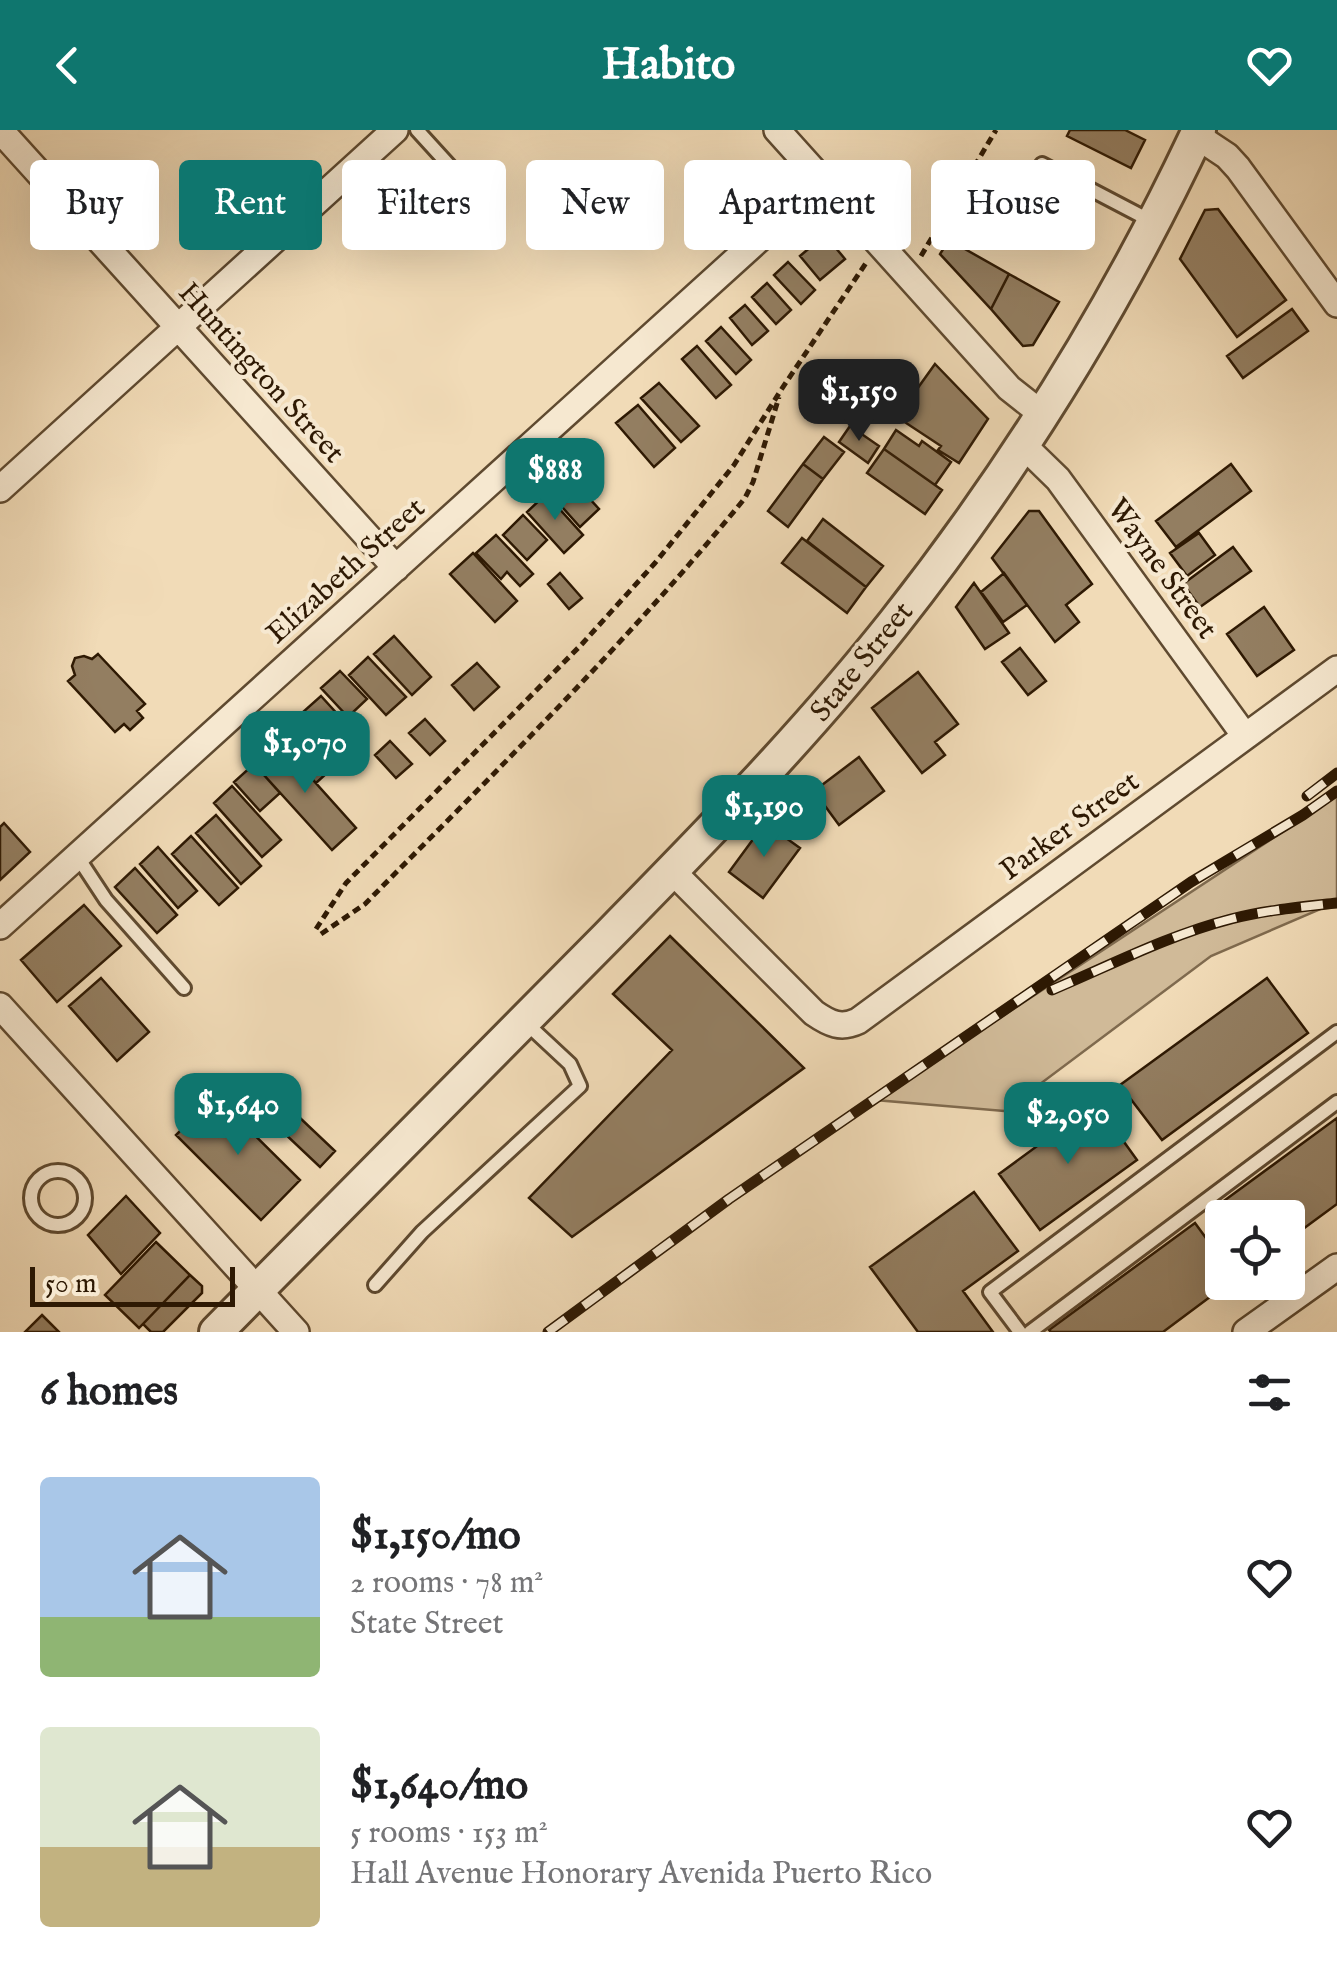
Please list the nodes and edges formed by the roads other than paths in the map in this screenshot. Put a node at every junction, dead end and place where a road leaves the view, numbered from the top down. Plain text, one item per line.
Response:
1 (0, 130) edge
2 (396, 130) edge
3 (417, 130) edge
4 (777, 130) edge
5 (1198, 133) edge
6 (444, 160) edge
7 (804, 160) edge
8 (1095, 192) edge
9 (1153, 223) junction
10 (747, 250) edge
11 (886, 250) edge
12 (1337, 304) edge
13 (178, 327) junction
14 (1042, 414) junction
15 (1022, 444) junction
16 (0, 489) edge
17 (396, 568) junction
18 (1337, 669) edge
19 (1245, 736) junction
20 (77, 856) junction
21 (672, 870) junction
22 (0, 926) edge
23 (184, 988) dead end
24 (0, 1006) edge
25 (524, 1021) junction
26 (1337, 1032) edge
27 (1337, 1102) edge
28 (79, 1180) joint
29 (1337, 1267) edge
30 (376, 1285) dead end
31 (258, 1289) junction
32 (216, 1332) edge
33 (296, 1332) edge
34 (1020, 1332) edge
35 (1030, 1332) edge
36 (1246, 1332) edge

1 - 13 street, Huntington Street
2 - 13 street
3 - 6 lane
4 - 7 street
5 - 9 street, State Street
5 - 12 street
8 - 9 lane
9 - 14 street, State Street
10 - 17 street, Elizabeth Street
11 - 14 street
13 - 16 street
13 - 17 street, Huntington Street
14 - 15 street, State Street
15 - 19 street, Wayne Street
15 - 21 street, State Street
17 - 20 street, Elizabeth Street
18 - 19 street, Parker Street
19 - 21 street, Parker Street
20 - 22 street, Elizabeth Street
20 - 23 lane
21 - 25 street, State Street
24 - 31 street
25 - 30 lane
25 - 31 street, State Street
26 - 34 lane
27 - 35 lane
28 - 28 lane
29 - 36 street
31 - 32 street, State Street
31 - 33 street

